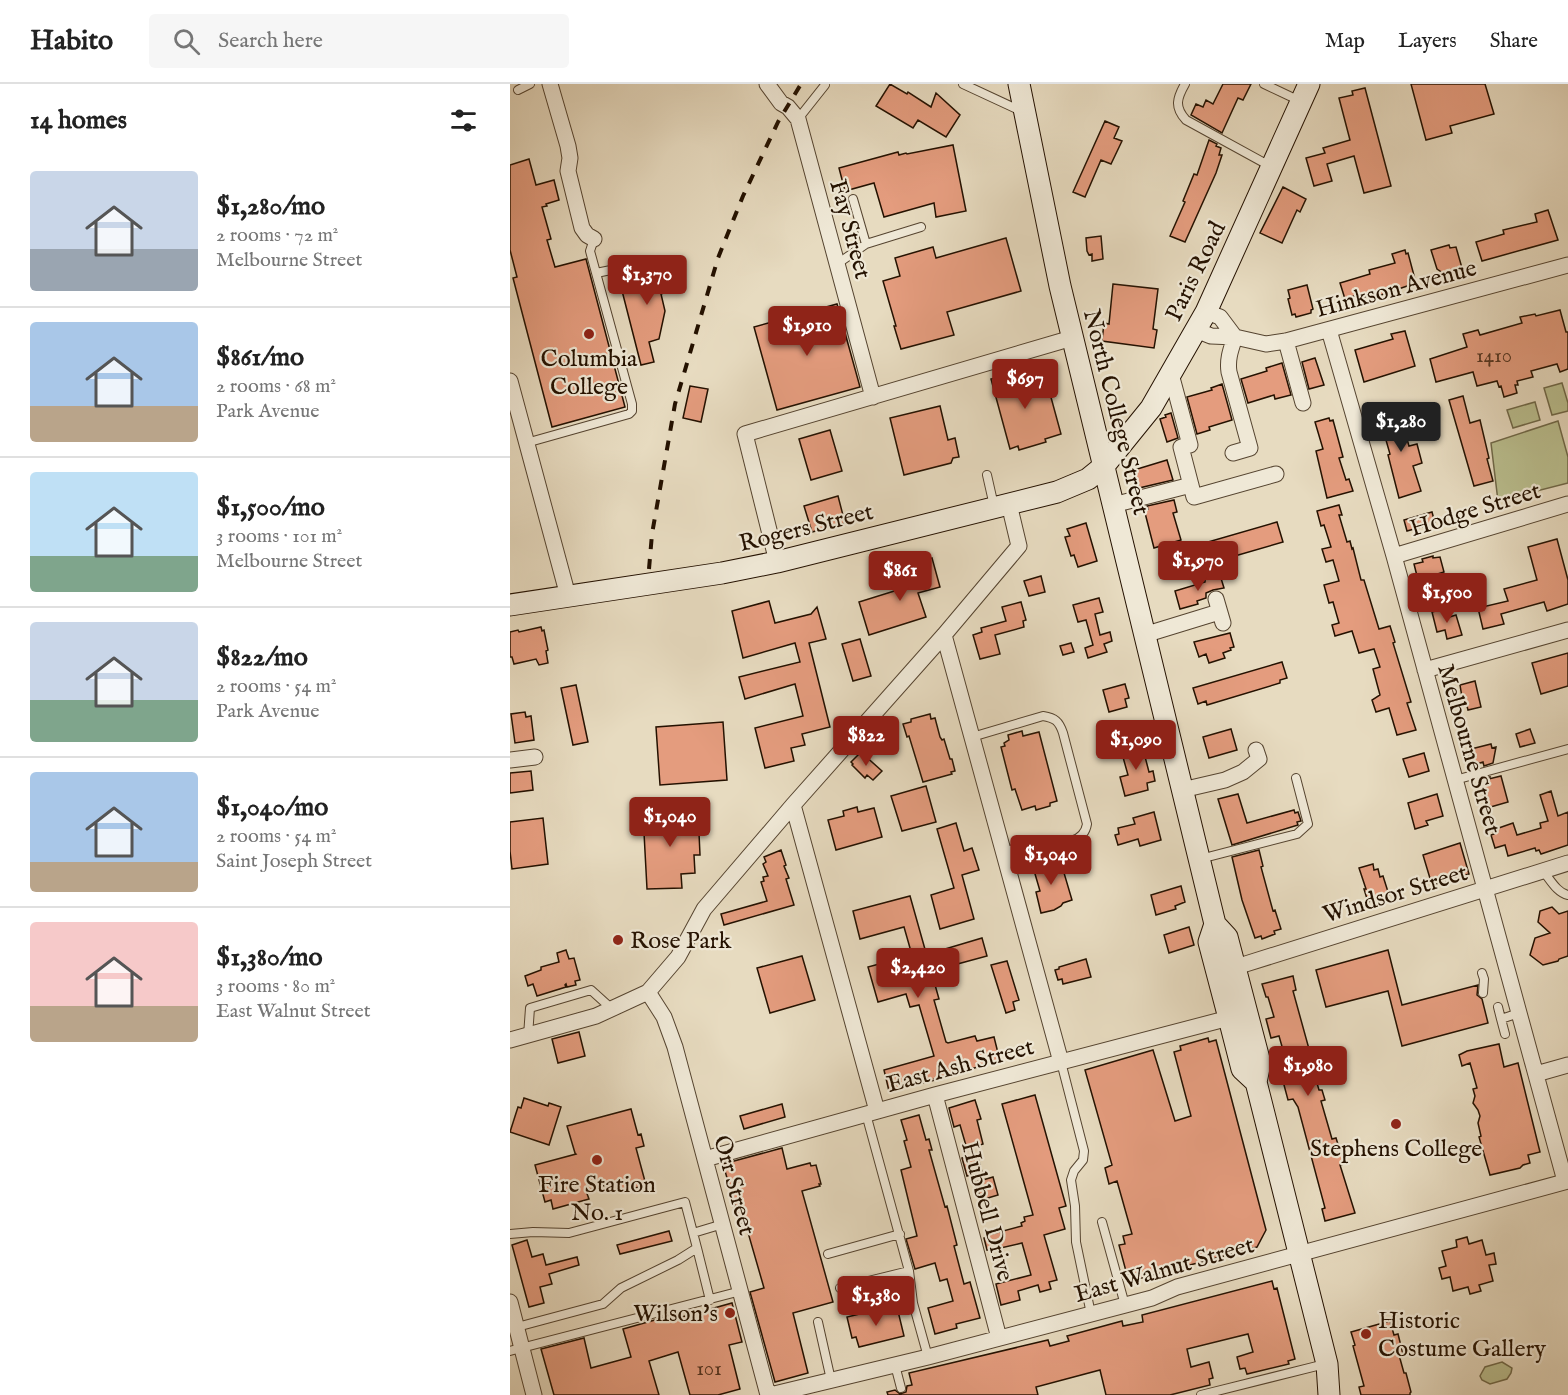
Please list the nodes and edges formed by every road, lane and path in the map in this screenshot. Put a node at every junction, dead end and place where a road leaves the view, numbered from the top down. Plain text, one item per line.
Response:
1 (530, 84) edge
2 (550, 84) edge
3 (963, 84) edge
4 (1019, 84) edge
5 (1185, 84) edge
6 (1264, 84) edge
7 (769, 85) edge
8 (825, 85) edge
9 (518, 90) dead end
10 (1305, 93) edge
11 (1025, 112) junction
12 (798, 119) junction
13 (1272, 167) junction
14 (853, 199) dead end
15 (921, 227) dead end
16 (594, 239) joint
17 (866, 244) junction
18 (837, 264) junction
19 (1568, 265) edge
20 (616, 269) dead end
21 (596, 273) junction
22 (1201, 321) junction
23 (1329, 330) junction
24 (1235, 337) junction
25 (1072, 338) junction
26 (1286, 341) junction
27 (1171, 374) junction
28 (510, 381) edge
29 (873, 397) junction
30 (1303, 403) dead end
31 (526, 443) junction
32 (1233, 453) dead end
33 (1104, 466) junction
34 (1276, 474) dead end
35 (987, 475) dead end
36 (1191, 485) junction
37 (1568, 504) edge
38 (1113, 505) junction
39 (1002, 506) junction
40 (1394, 556) junction
41 (777, 562) junction
42 (568, 596) junction
43 (510, 605) edge
44 (1219, 612) dead end
45 (1568, 630) edge
46 (944, 635) junction
47 (1144, 635) junction
48 (1425, 670) junction
49 (972, 737) junction
50 (1568, 748) edge
51 (1256, 750) dead end
52 (535, 757) dead end
53 (510, 760) edge
54 (1296, 778) dead end
55 (1455, 780) junction
56 (1182, 790) junction
57 (793, 805) junction
58 (1004, 852) junction
59 (1199, 860) junction
60 (1568, 863) edge
61 (1543, 871) junction
62 (1486, 889) junction
63 (1568, 895) edge
64 (1215, 924) junction
65 (1236, 967) junction
66 (1482, 973) dead end
67 (648, 992) junction
68 (1483, 993) dead end
69 (1497, 1007) dead end
70 (612, 1009) junction
71 (1519, 1013) junction
72 (1228, 1018) junction
73 (1501, 1019) junction
74 (1505, 1034) dead end
75 (528, 1036) junction
76 (510, 1041) edge
77 (1061, 1062) junction
78 (1568, 1065) edge
79 (1536, 1074) junction
80 (1256, 1082) junction
81 (935, 1095) junction
82 (872, 1113) junction
83 (705, 1159) junction
84 (1566, 1181) edge
85 (1102, 1222) dead end
86 (723, 1224) junction
87 (693, 1233) junction
88 (510, 1234) edge
89 (900, 1234) junction
90 (697, 1248) junction
91 (828, 1254) dead end
92 (1299, 1254) junction
93 (909, 1271) junction
94 (840, 1288) dead end
95 (741, 1291) junction
96 (710, 1300) junction
97 (510, 1302) edge
98 (1125, 1305) junction
99 (1091, 1314) junction
100 (818, 1322) dead end
101 (517, 1327) junction
102 (999, 1338) junction
103 (516, 1349) edge
104 (928, 1357) junction
105 (1327, 1364) junction
106 (895, 1365) junction
107 (831, 1380) junction
108 (901, 1388) dead end
109 (793, 1392) edge
110 (534, 1395) edge
111 (769, 1395) edge
112 (1202, 1395) edge
113 (1329, 1395) edge

1 - 9 lane
2 - 16 street
3 - 11 lane
4 - 11 main road, North College Street
5 - 13 lane
6 - 10 lane
7 - 12 street, Fay Street
8 - 12 lane
10 - 13 main road, Paris Road
11 - 25 main road, North College Street
12 - 18 street, Fay Street
13 - 22 main road, Paris Road
14 - 17 lane
15 - 17 lane
16 - 21 lane
17 - 18 lane
18 - 29 street, Fay Street
19 - 23 street, Hinkson Avenue
20 - 21 lane
21 - 31 lane
22 - 24 street, Hinkson Avenue
22 - 27 main road, Paris Road
23 - 26 street, Hinkson Avenue
23 - 40 street, Melbourne Street
24 - 26 street, Hinkson Avenue
24 - 32 street
25 - 29 street
25 - 33 main road, North College Street
26 - 30 street
27 - 33 main road, Paris Road
27 - 36 street
28 - 31 street
29 - 41 street
31 - 42 street
33 - 38 main road, North College Street
33 - 39 main road, Rogers Street
34 - 36 street
35 - 39 lane
36 - 38 street
37 - 40 street, Hodge Street
38 - 47 main road, North College Street
39 - 41 main road, Rogers Street
39 - 46 street
40 - 48 street, Melbourne Street
41 - 42 main road, Rogers Street
42 - 43 main road, Rogers Street
44 - 47 street
45 - 48 street
46 - 49 street
46 - 57 street
47 - 56 main road, North College Street
48 - 55 street, Melbourne Street
49 - 58 street
49 - 58 lane
50 - 55 lane
51 - 56 street
52 - 53 street
54 - 59 lane
55 - 62 street, Melbourne Street
56 - 59 main road, North College Street
57 - 67 street
57 - 82 street
58 - 77 street
59 - 64 main road, North College Street
60 - 61 street, Windsor Street
61 - 62 street, Windsor Street
61 - 63 lane
62 - 65 street, Windsor Street
62 - 71 street, Melbourne Street
64 - 65 main road, North College Street
64 - 72 main road, North College Street
65 - 80 main road, North College Street
66 - 68 lane
67 - 70 street
67 - 83 street, Orr Street
69 - 73 lane
70 - 75 street
70 - 75 lane
71 - 73 lane
71 - 79 street, Melbourne Street
72 - 77 street, East Ash Street
72 - 80 main road, North College Street
73 - 74 lane
75 - 76 street
77 - 81 street, East Ash Street
77 - 99 lane
78 - 79 street
79 - 84 street, Melbourne Street
80 - 92 main road, North College Street
81 - 82 street, East Ash Street
81 - 102 street, Hubbell Drive
82 - 83 street, East Ash Street
82 - 89 lane
83 - 86 street, Orr Street
84 - 92 street, East Walnut Street
85 - 98 lane
86 - 87 lane
86 - 95 street, Orr Street
87 - 88 lane
87 - 90 lane
89 - 91 lane
89 - 93 lane
90 - 96 lane
90 - 101 lane
92 - 98 street, East Walnut Street
92 - 105 main road, North College Street
93 - 94 lane
93 - 104 lane
95 - 96 lane
95 - 111 street, Orr Street
96 - 103 lane
97 - 101 street
98 - 99 street, East Walnut Street
99 - 102 street, East Walnut Street
100 - 107 lane
101 - 103 street
102 - 104 street, East Walnut Street
103 - 110 street
104 - 106 street, East Walnut Street
105 - 112 lane
105 - 113 main road, North College Street
106 - 107 street, East Walnut Street
106 - 108 lane
107 - 109 street, East Walnut Street
109 - 111 street, East Walnut Street

